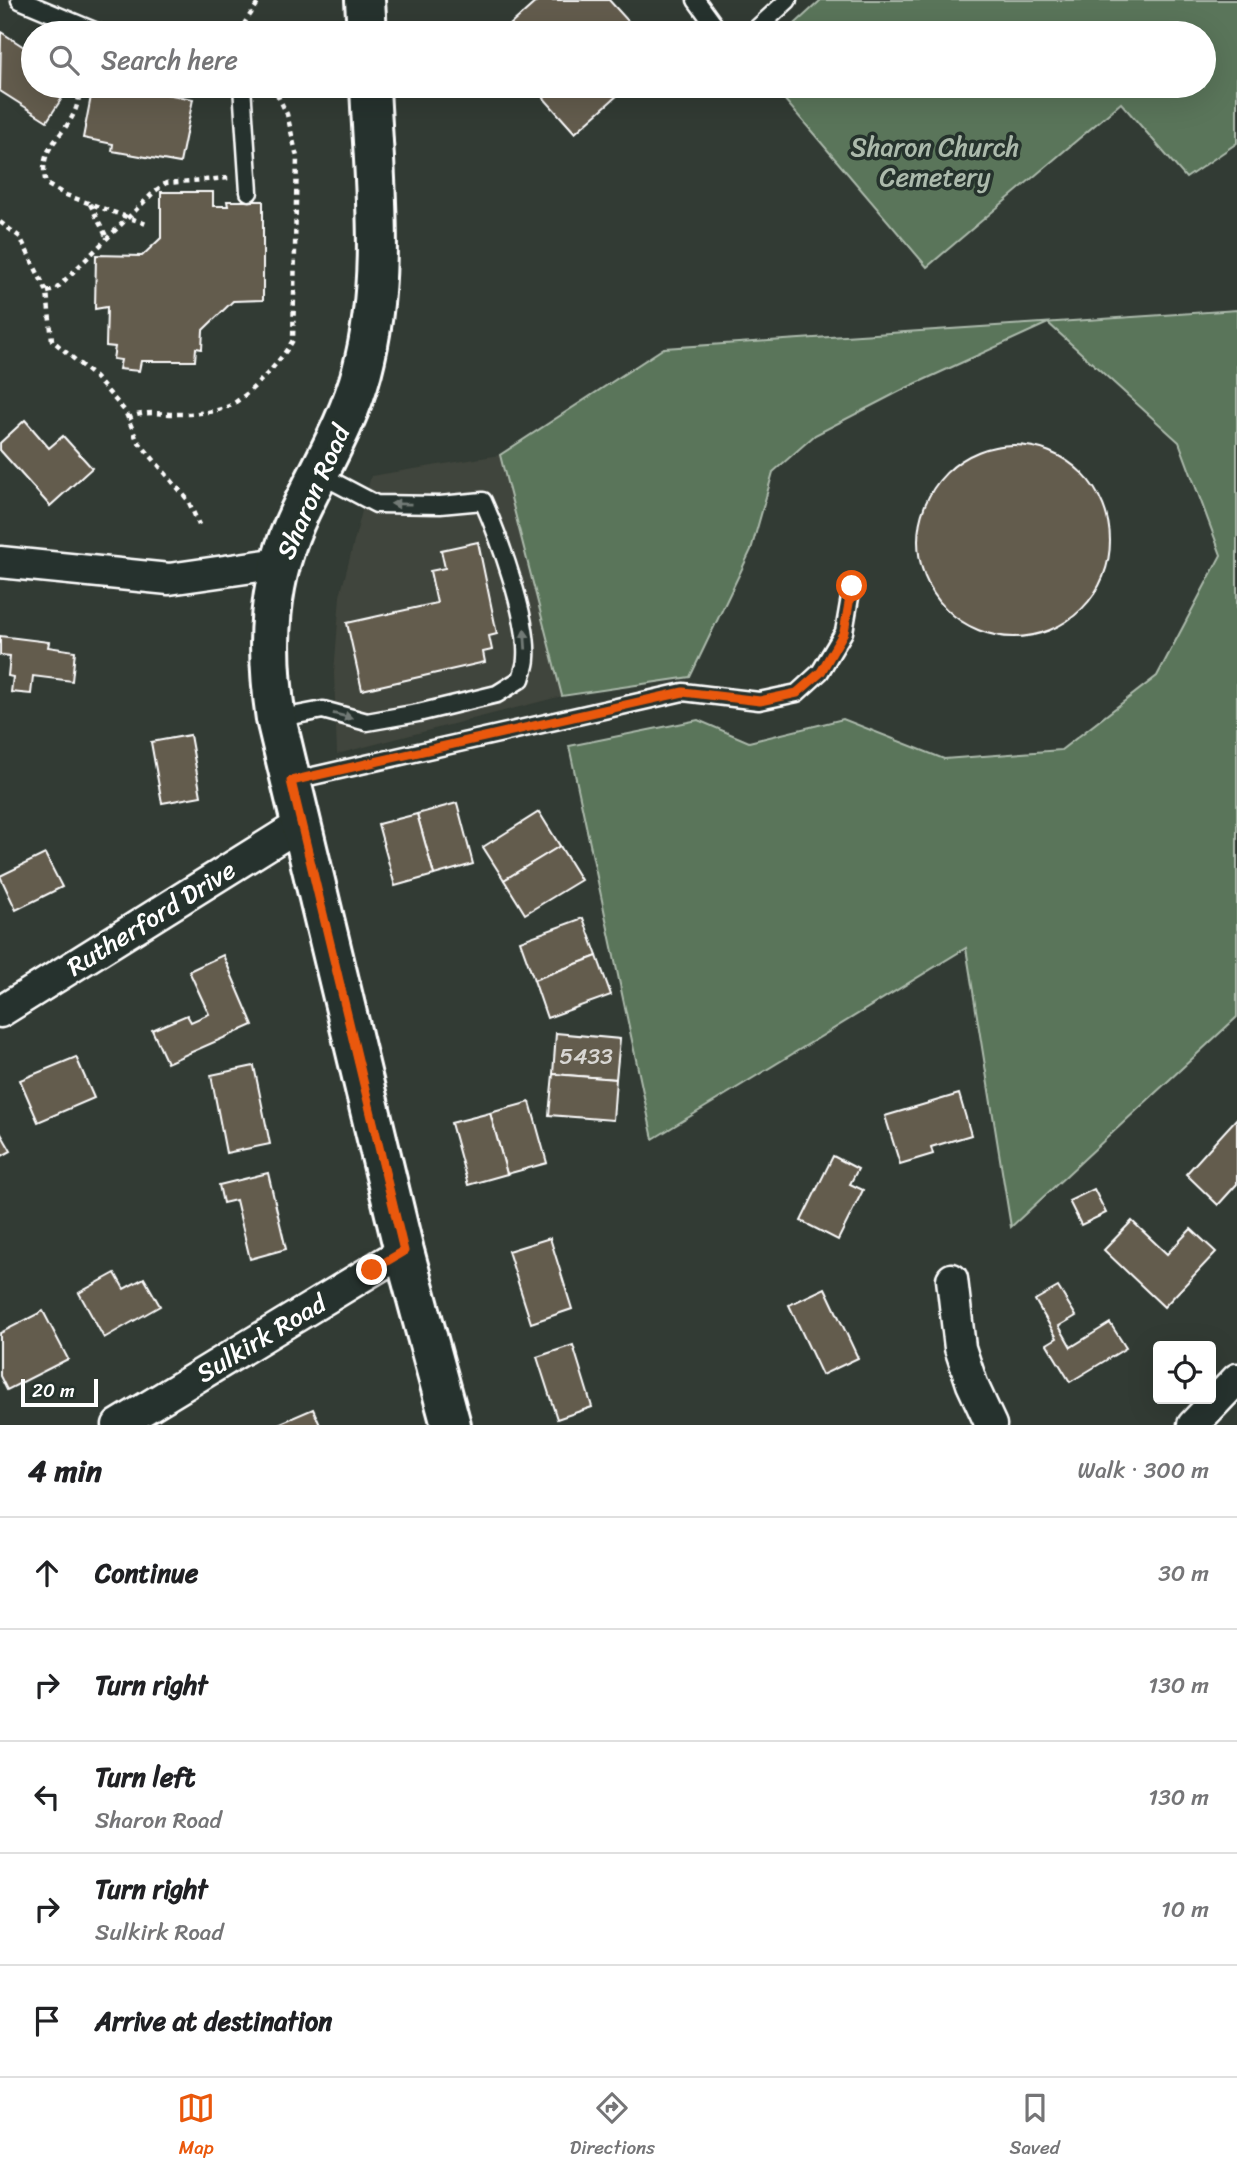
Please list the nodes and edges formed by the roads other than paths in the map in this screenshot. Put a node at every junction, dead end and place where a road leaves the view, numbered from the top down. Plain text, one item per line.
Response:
1 (20, 0) edge
2 (365, 0) edge
3 (695, 0) edge
4 (781, 2) edge
5 (70, 21) edge
6 (366, 21) edge
7 (711, 21) edge
8 (763, 21) edge
9 (243, 98) edge
10 (371, 98) edge
11 (249, 192) dead end
12 (318, 474) junction
13 (0, 562) edge
14 (280, 564) junction
15 (852, 586) dead end
16 (276, 719) junction
17 (291, 781) junction
18 (301, 824) junction
19 (0, 1012) edge
20 (404, 1251) junction
21 (952, 1279) dead end
22 (1237, 1379) edge
23 (118, 1425) edge
24 (451, 1425) edge
25 (991, 1425) edge
26 (1193, 1425) edge

1 - 5 lane
2 - 6 main road
3 - 7 lane
4 - 8 lane
9 - 11 lane
10 - 12 main road, Sharon Road
12 - 14 main road, Sharon Road
16 -> 12 lane
13 - 14 street
14 - 16 main road, Sharon Road
15 - 17 lane
16 - 17 main road, Sharon Road
17 - 18 main road, Sharon Road
18 - 19 street, Rutherford Drive
18 - 20 main road, Sharon Road
20 - 23 street, Sulkirk Road
20 - 24 main road, Sharon Road
21 - 25 street
22 - 26 street

